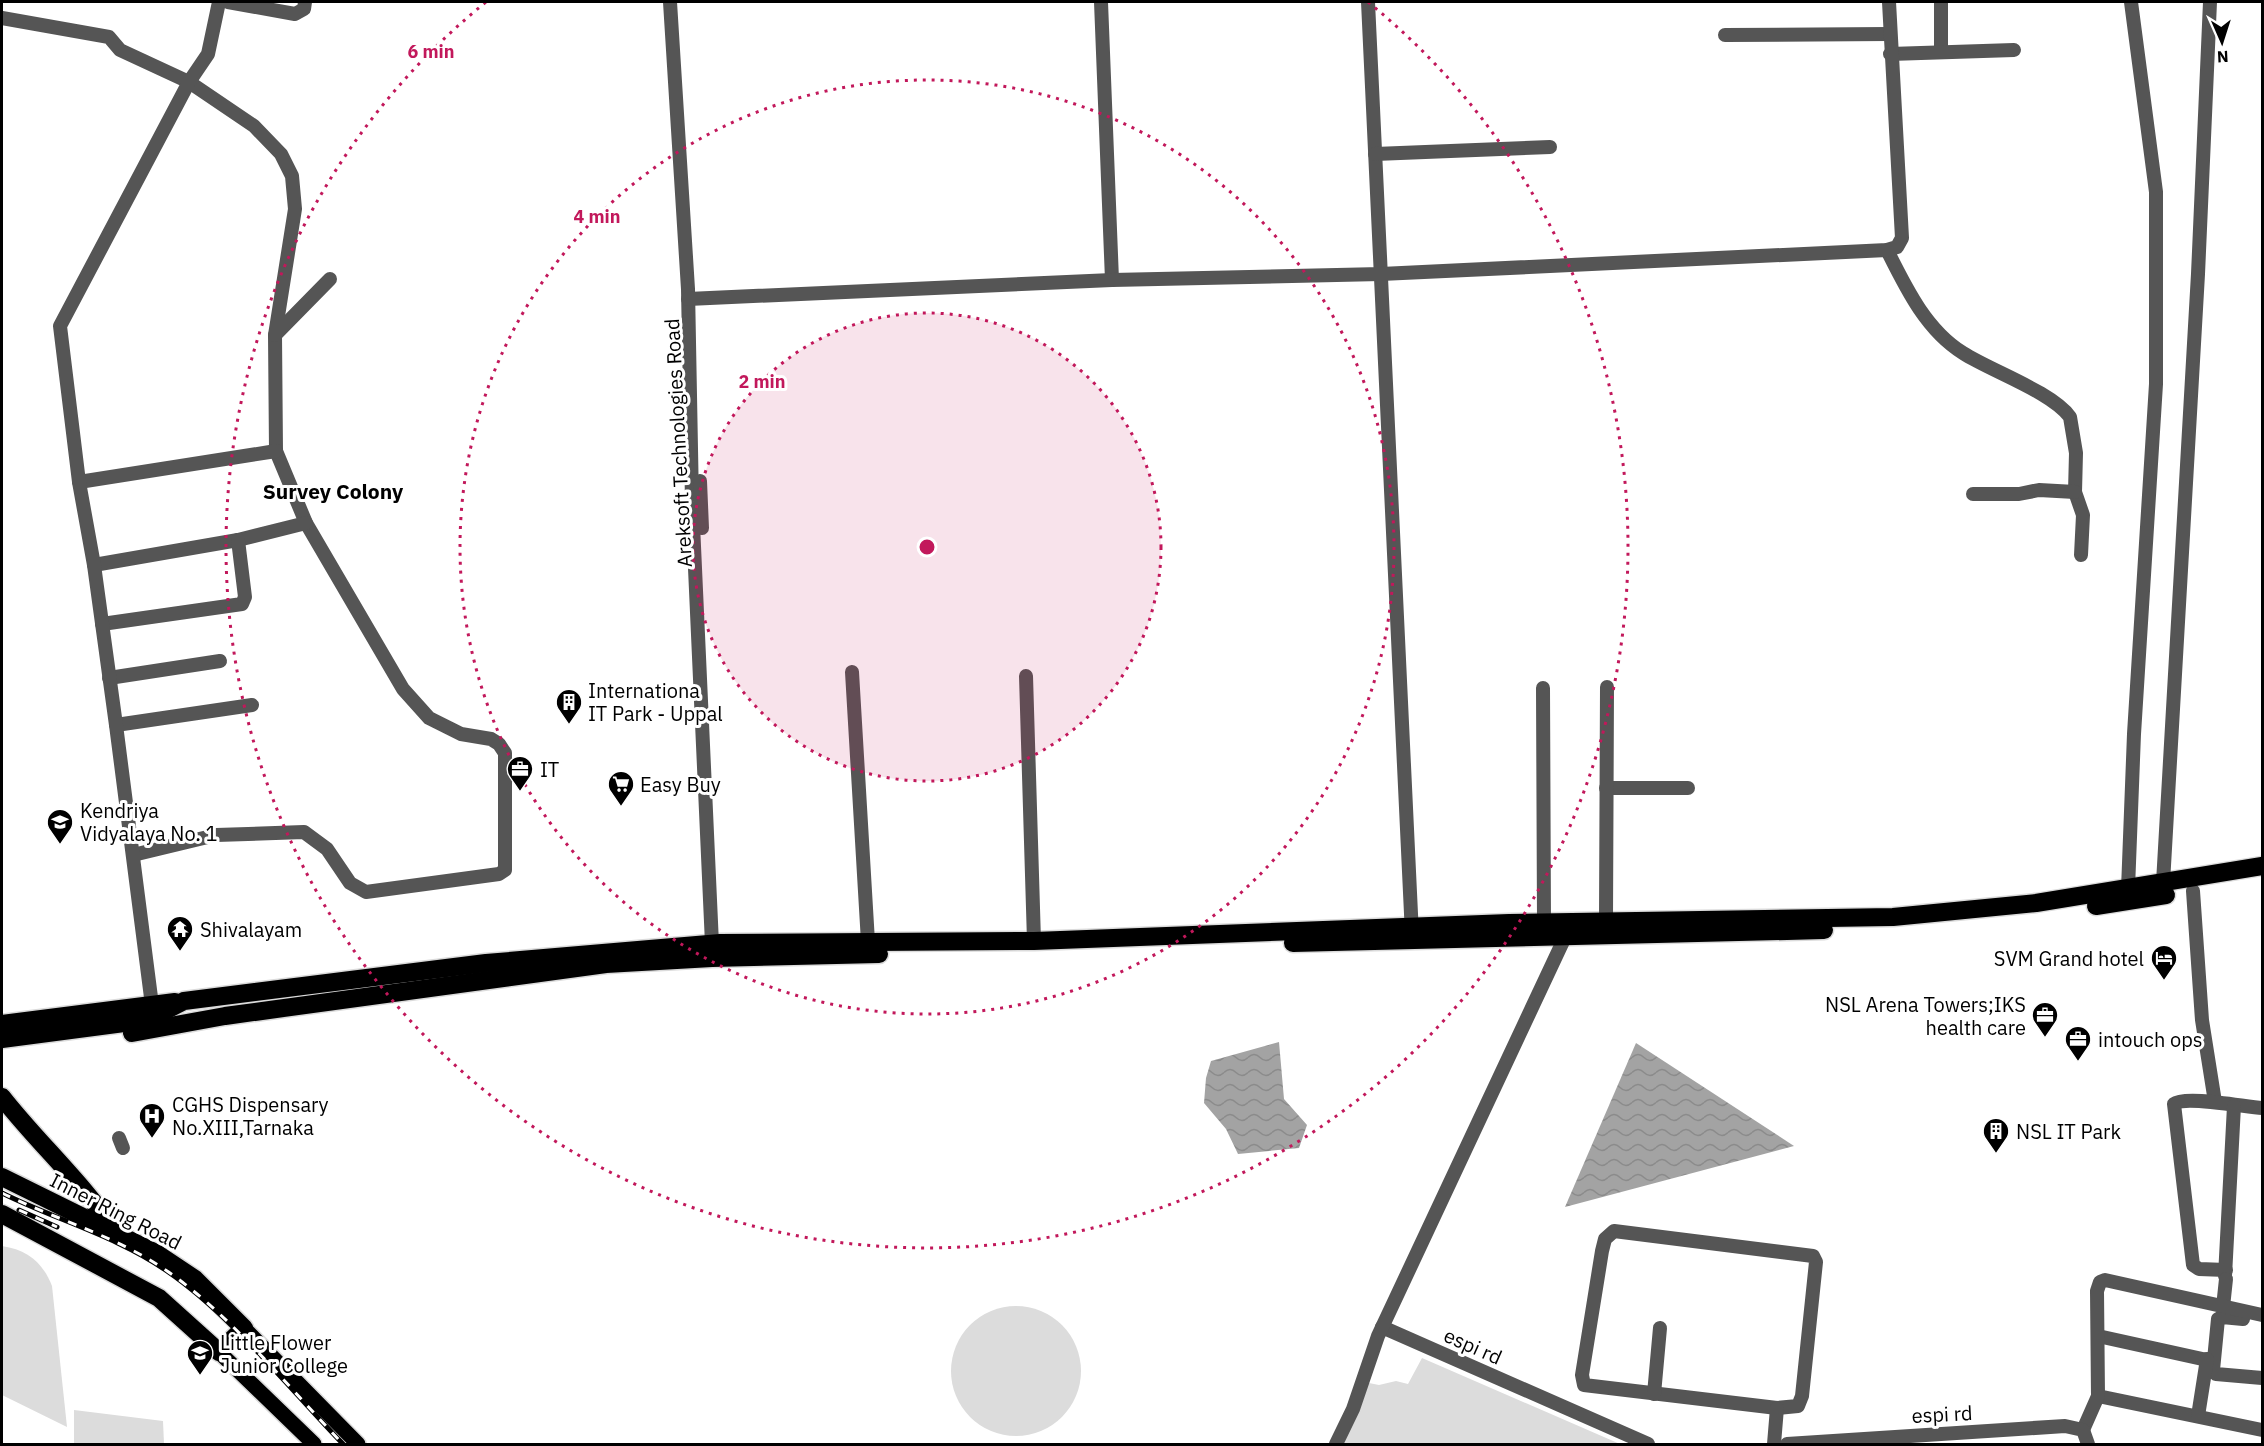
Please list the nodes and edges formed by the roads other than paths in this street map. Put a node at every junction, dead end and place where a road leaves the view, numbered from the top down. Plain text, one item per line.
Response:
1 (219, 2) edge
2 (228, 2) edge
3 (305, 2) edge
4 (670, 2) edge
5 (1101, 2) edge
6 (1368, 2) edge
7 (1888, 2) edge
8 (1941, 2) edge
9 (2131, 2) edge
10 (2210, 2) edge
11 (2, 18) edge
12 (1889, 34) junction
13 (1725, 35) dead end
14 (2014, 50) dead end
15 (1941, 52) junction
16 (1890, 54) junction
17 (189, 82) junction
18 (1550, 147) dead end
19 (1375, 154) junction
20 (1887, 250) junction
21 (1381, 274) junction
22 (330, 279) dead end
23 (1112, 280) junction
24 (688, 299) junction
25 (275, 335) junction
26 (276, 451) junction
27 (79, 482) junction
28 (2075, 492) junction
29 (1973, 494) dead end
30 (306, 523) junction
31 (238, 540) junction
32 (2081, 555) dead end
33 (94, 565) junction
34 (102, 624) junction
35 (220, 661) dead end
36 (852, 672) dead end
37 (1026, 676) dead end
38 (109, 678) junction
39 (1607, 687) dead end
40 (1543, 688) dead end
41 (252, 705) dead end
42 (116, 725) junction
43 (1606, 788) junction
44 (1688, 788) dead end
45 (133, 855) junction
46 (2262, 866) edge
47 (2262, 877) edge
48 (2163, 883) junction
49 (2128, 888) junction
50 (2193, 891) junction
51 (2036, 908) junction
52 (1606, 920) junction
53 (1544, 922) junction
54 (1567, 928) junction
55 (1412, 933) junction
56 (1034, 940) junction
57 (868, 942) junction
58 (716, 944) junction
59 (153, 1010) junction
60 (2, 1024) edge
61 (2, 1039) edge
62 (2, 1050) edge
63 (2, 1097) edge
64 (2215, 1102) junction
65 (2234, 1106) junction
66 (2262, 1108) edge
67 (2, 1177) edge
68 (2, 1214) edge
69 (117, 1234) junction
70 (2226, 1275) junction
71 (2219, 1306) junction
72 (2262, 1315) edge
73 (2262, 1321) edge
74 (1382, 1327) junction
75 (244, 1328) junction
76 (1660, 1328) dead end
77 (2098, 1336) junction
78 (219, 1352) junction
79 (2209, 1368) junction
80 (2262, 1378) edge
81 (1357, 1394) junction
82 (1654, 1394) junction
83 (2098, 1396) junction
84 (1777, 1408) junction
85 (2198, 1416) junction
86 (2083, 1430) junction
87 (2262, 1430) edge
88 (314, 1444) edge
89 (358, 1444) edge
90 (1326, 1444) edge
91 (1336, 1444) edge
92 (1647, 1444) edge
93 (1774, 1444) edge
94 (1787, 1444) edge
95 (2088, 1444) edge

1 - 17 street
2 - 3 street
4 - 24 street, Areksoft Technologies Road
5 - 23 street
6 - 19 street
7 - 12 street
8 - 15 street
9 - 49 street
10 - 48 street
11 - 17 street
12 - 13 street
12 - 16 street
14 - 15 street
15 - 16 street
16 - 20 street
17 - 25 street
17 - 27 street
18 - 19 street
19 - 21 street
20 - 21 street
20 - 28 street
21 - 23 street
21 - 55 street
22 - 25 street
23 - 24 street
24 - 58 street, Areksoft Technologies Road
25 - 26 street
26 - 27 street
26 - 30 street
27 - 33 street
28 - 29 street
28 - 32 street
30 - 31 street
30 - 45 street
31 - 33 street
31 - 34 street
33 - 34 street
34 - 38 street
35 - 38 street
36 - 57 street
37 - 56 street
38 - 42 street
39 - 43 street
40 - 53 street
41 - 42 street
42 - 45 street
43 - 44 street
43 - 52 street
45 - 59 street
46 - 48 highway
47 - 50 highway
48 - 49 highway
49 - 51 highway
50 - 51 highway
50 - 64 street
51 - 52 highway
51 - 54 highway
52 - 54 highway
53 - 54 highway
53 - 55 highway
54 - 55 highway
54 - 74 street
55 - 56 highway
55 - 62 highway
56 - 57 highway
57 - 58 highway
58 - 59 highway
59 - 60 highway
59 - 61 highway
63 - 69 highway
64 - 65 street
64 - 70 street
65 - 66 street
65 - 70 street
67 - 69 highway, Inner Ring Road
68 - 78 highway
69 - 75 highway, Inner Ring Road
70 - 71 street
71 - 72 street
71 - 77 street
71 - 79 street
73 - 79 street
74 - 81 street
74 - 92 street, espi rd
75 - 78 highway
75 - 89 main road, Inner Ring Road
76 - 82 street
77 - 79 street
77 - 83 street
78 - 88 main road
79 - 80 street
79 - 85 street
81 - 90 street
81 - 91 street
82 - 84 street
82 - 84 street
83 - 85 street
83 - 86 street
84 - 93 street
85 - 87 street
86 - 94 street, espi rd
86 - 95 street

